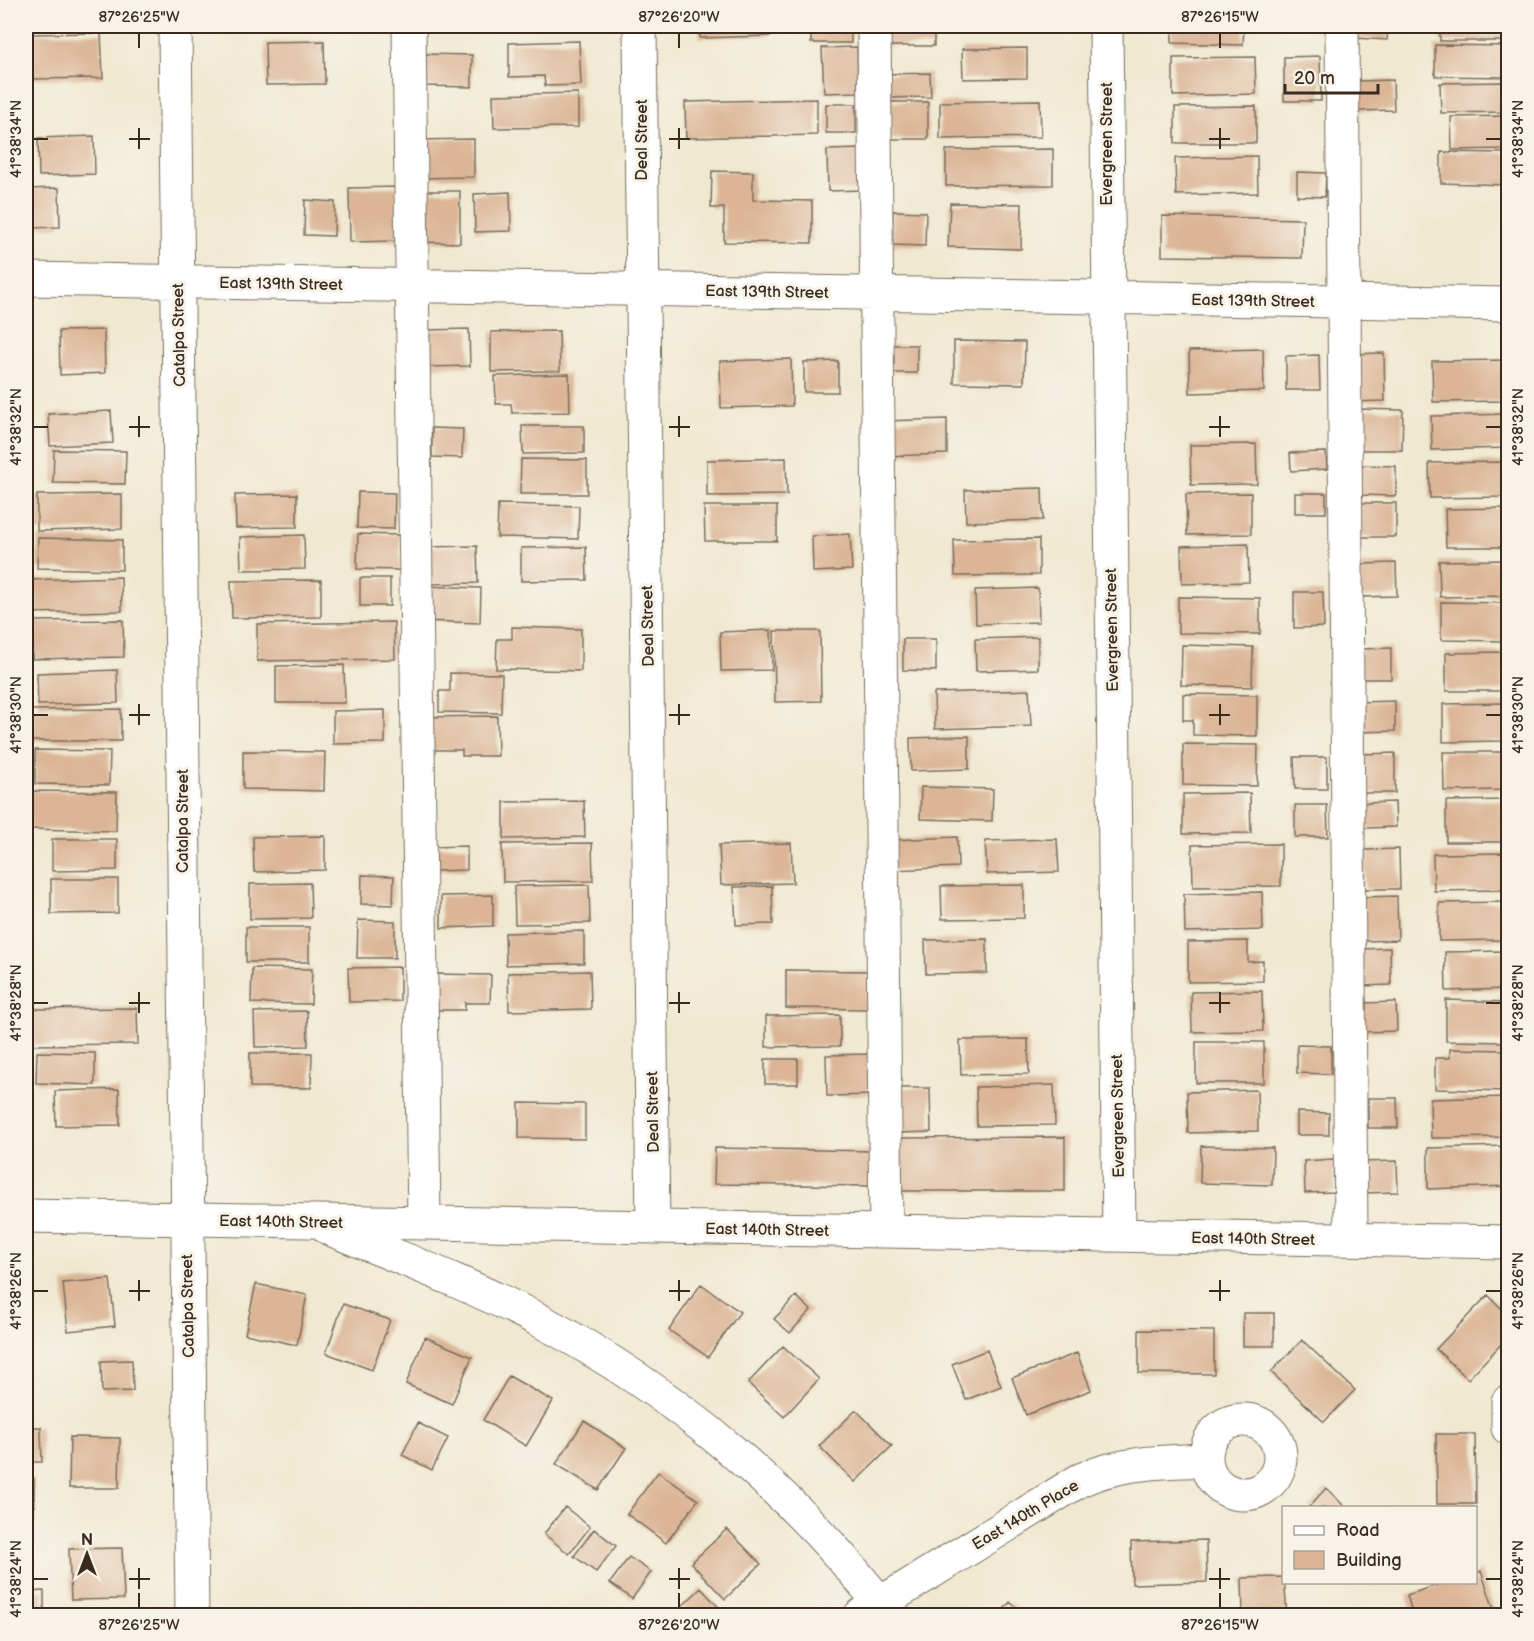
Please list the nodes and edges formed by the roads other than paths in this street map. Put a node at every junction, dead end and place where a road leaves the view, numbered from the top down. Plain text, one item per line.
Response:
1 (175, 26) edge
2 (409, 26) edge
3 (640, 26) edge
4 (874, 26) edge
5 (1106, 26) edge
6 (1342, 26) edge
7 (26, 279) edge
8 (178, 281) junction
9 (412, 285) junction
10 (643, 289) junction
11 (877, 293) junction
12 (1107, 298) junction
13 (1344, 302) junction
14 (1509, 304) edge
15 (26, 1216) edge
16 (186, 1219) junction
17 (313, 1221) junction
18 (424, 1223) junction
19 (653, 1227) junction
20 (886, 1231) junction
21 (1119, 1235) junction
22 (1352, 1239) junction
23 (1509, 1242) edge
24 (1509, 1402) edge
25 (1509, 1428) edge
26 (1206, 1460) dead end
27 (877, 1611) edge
28 (192, 1616) edge

1 - 8 street, Catalpa Street
2 - 9 street
3 - 10 street, Deal Street
4 - 11 street
5 - 12 street, Evergreen Street
6 - 13 street
7 - 8 street, East 139th Street
8 - 9 street, East 139th Street
8 - 16 street, Catalpa Street
9 - 10 street, East 139th Street
9 - 18 street
10 - 11 street, East 139th Street
10 - 19 street, Deal Street
11 - 12 street, East 139th Street
11 - 20 street
12 - 13 street, East 139th Street
12 - 21 street, Evergreen Street
13 - 14 street, East 139th Street
13 - 22 street
15 - 16 street, East 140th Street
16 - 17 street, East 140th Street
16 - 28 street, Catalpa Street
17 - 18 street, East 140th Street
17 - 27 street
18 - 19 street, East 140th Street
19 - 20 street, East 140th Street
20 - 21 street, East 140th Street
21 - 22 street, East 140th Street
22 - 23 street, East 140th Street
24 - 25 street
26 - 27 street, East 140th Place

